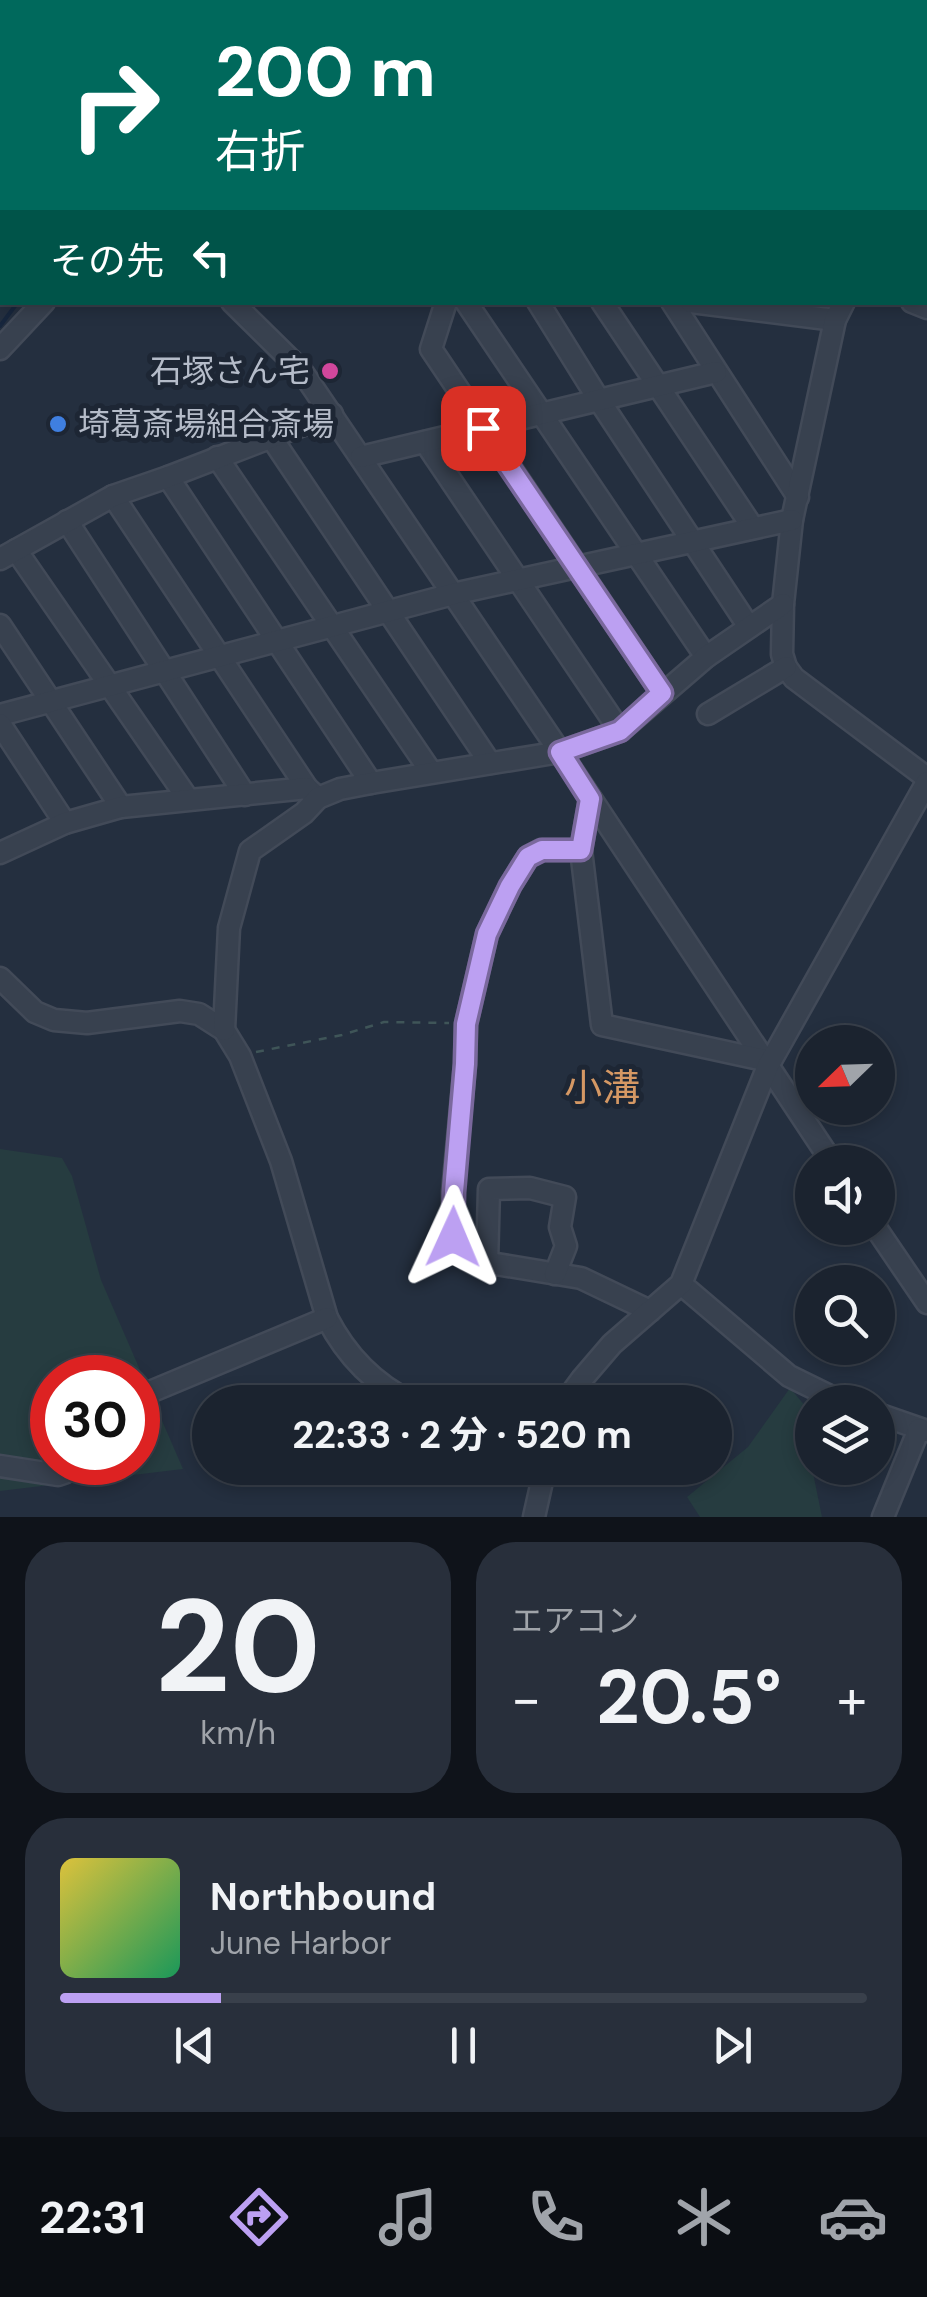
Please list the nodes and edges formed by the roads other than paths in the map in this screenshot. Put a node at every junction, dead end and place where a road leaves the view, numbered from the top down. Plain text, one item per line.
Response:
1 (41, 305) edge
2 (235, 305) edge
3 (445, 305) edge
4 (468, 305) edge
5 (540, 305) edge
6 (604, 305) edge
7 (674, 305) edge
8 (741, 305) edge
9 (840, 311) edge
10 (0, 350) edge
11 (716, 372) junction
12 (657, 386) junction
13 (599, 400) junction
14 (332, 414) junction
15 (540, 414) junction
16 (483, 428) junction
17 (272, 437) junction
18 (425, 442) junction
19 (217, 456) junction
20 (361, 458) junction
21 (168, 477) junction
22 (113, 496) junction
23 (798, 497) junction
24 (792, 520) junction
25 (67, 521) junction
26 (752, 528) junction
27 (694, 541) junction
28 (635, 553) junction
29 (8, 555) edge
30 (575, 566) junction
31 (518, 579) junction
32 (453, 594) junction
33 (783, 604) junction
34 (388, 611) junction
35 (0, 625) edge
36 (332, 627) junction
37 (750, 627) junction
38 (276, 642) junction
39 (220, 656) junction
40 (706, 657) junction
41 (786, 667) junction
42 (164, 671) junction
43 (110, 685) junction
44 (662, 693) junction
45 (51, 701) junction
46 (708, 714) dead end
47 (0, 715) edge
48 (0, 724) edge
49 (620, 731) junction
50 (560, 752) junction
51 (490, 763) junction
52 (430, 772) junction
53 (927, 782) edge
54 (371, 783) junction
55 (313, 793) junction
56 (245, 795) junction
57 (188, 798) junction
58 (590, 799) junction
59 (121, 807) junction
60 (65, 822) junction
61 (581, 850) junction
62 (0, 853) edge
63 (0, 978) edge
64 (224, 1030) junction
65 (766, 1063) junction
66 (821, 1145) edge
67 (888, 1245) edge
68 (487, 1264) junction
69 (555, 1274) junction
70 (681, 1284) junction
71 (927, 1303) edge
72 (650, 1310) junction
73 (326, 1318) junction
74 (382, 1385) edge
75 (577, 1385) edge
76 (807, 1385) edge
77 (160, 1388) edge
78 (895, 1420) edge
79 (923, 1430) edge
80 (0, 1466) edge
81 (30, 1471) edge
82 (541, 1485) edge
83 (534, 1517) edge
84 (883, 1517) edge

1 - 10 street
2 - 14 street
3 - 16 street
4 - 15 street
5 - 13 street
6 - 12 street
7 - 11 street
8 - 9 street
9 - 23 street
11 - 12 street
11 - 23 street
12 - 13 street
12 - 26 street
13 - 15 street
13 - 27 street
14 - 17 street
14 - 20 street
15 - 16 street
15 - 28 street
16 - 18 street
16 - 30 street
17 - 19 street
17 - 34 street
18 - 20 street
18 - 31 street
19 - 21 street
19 - 36 street
20 - 32 street
21 - 22 street
21 - 38 street
22 - 25 street
22 - 39 street
23 - 24 street
24 - 26 street
24 - 33 street
25 - 29 street
25 - 42 street
26 - 27 street
27 - 28 street
27 - 37 street
28 - 30 street
28 - 40 street
29 - 43 street
30 - 31 street
30 - 44 street
31 - 32 street
31 - 49 street
32 - 34 street
32 - 50 street
33 - 37 street
33 - 41 street
34 - 36 street
34 - 51 street
35 - 45 street
36 - 38 street
36 - 52 street
37 - 40 street
38 - 39 street
38 - 54 street
39 - 42 street
39 - 55 street
40 - 44 street
41 - 46 street
41 - 53 street
42 - 43 street
42 - 56 street
43 - 45 street
43 - 57 street
44 - 49 street
45 - 47 street
45 - 59 street
48 - 60 street
49 - 50 street
50 - 51 street
50 - 58 street
51 - 52 street
52 - 54 street
53 - 65 street
54 - 55 street
55 - 56 street
55 - 64 street
56 - 57 street
57 - 59 street
58 - 61 street
58 - 65 street
59 - 60 street
60 - 62 street
61 - 65 street
61 - 68 street
63 - 64 street
64 - 73 street
65 - 66 street
65 - 70 street
67 - 71 street
68 - 69 street
68 - 69 street
69 - 72 street
70 - 72 street
70 - 76 street
72 - 75 street
73 - 74 street
73 - 77 street
78 - 79 street
79 - 84 street
80 - 81 street
82 - 83 street

